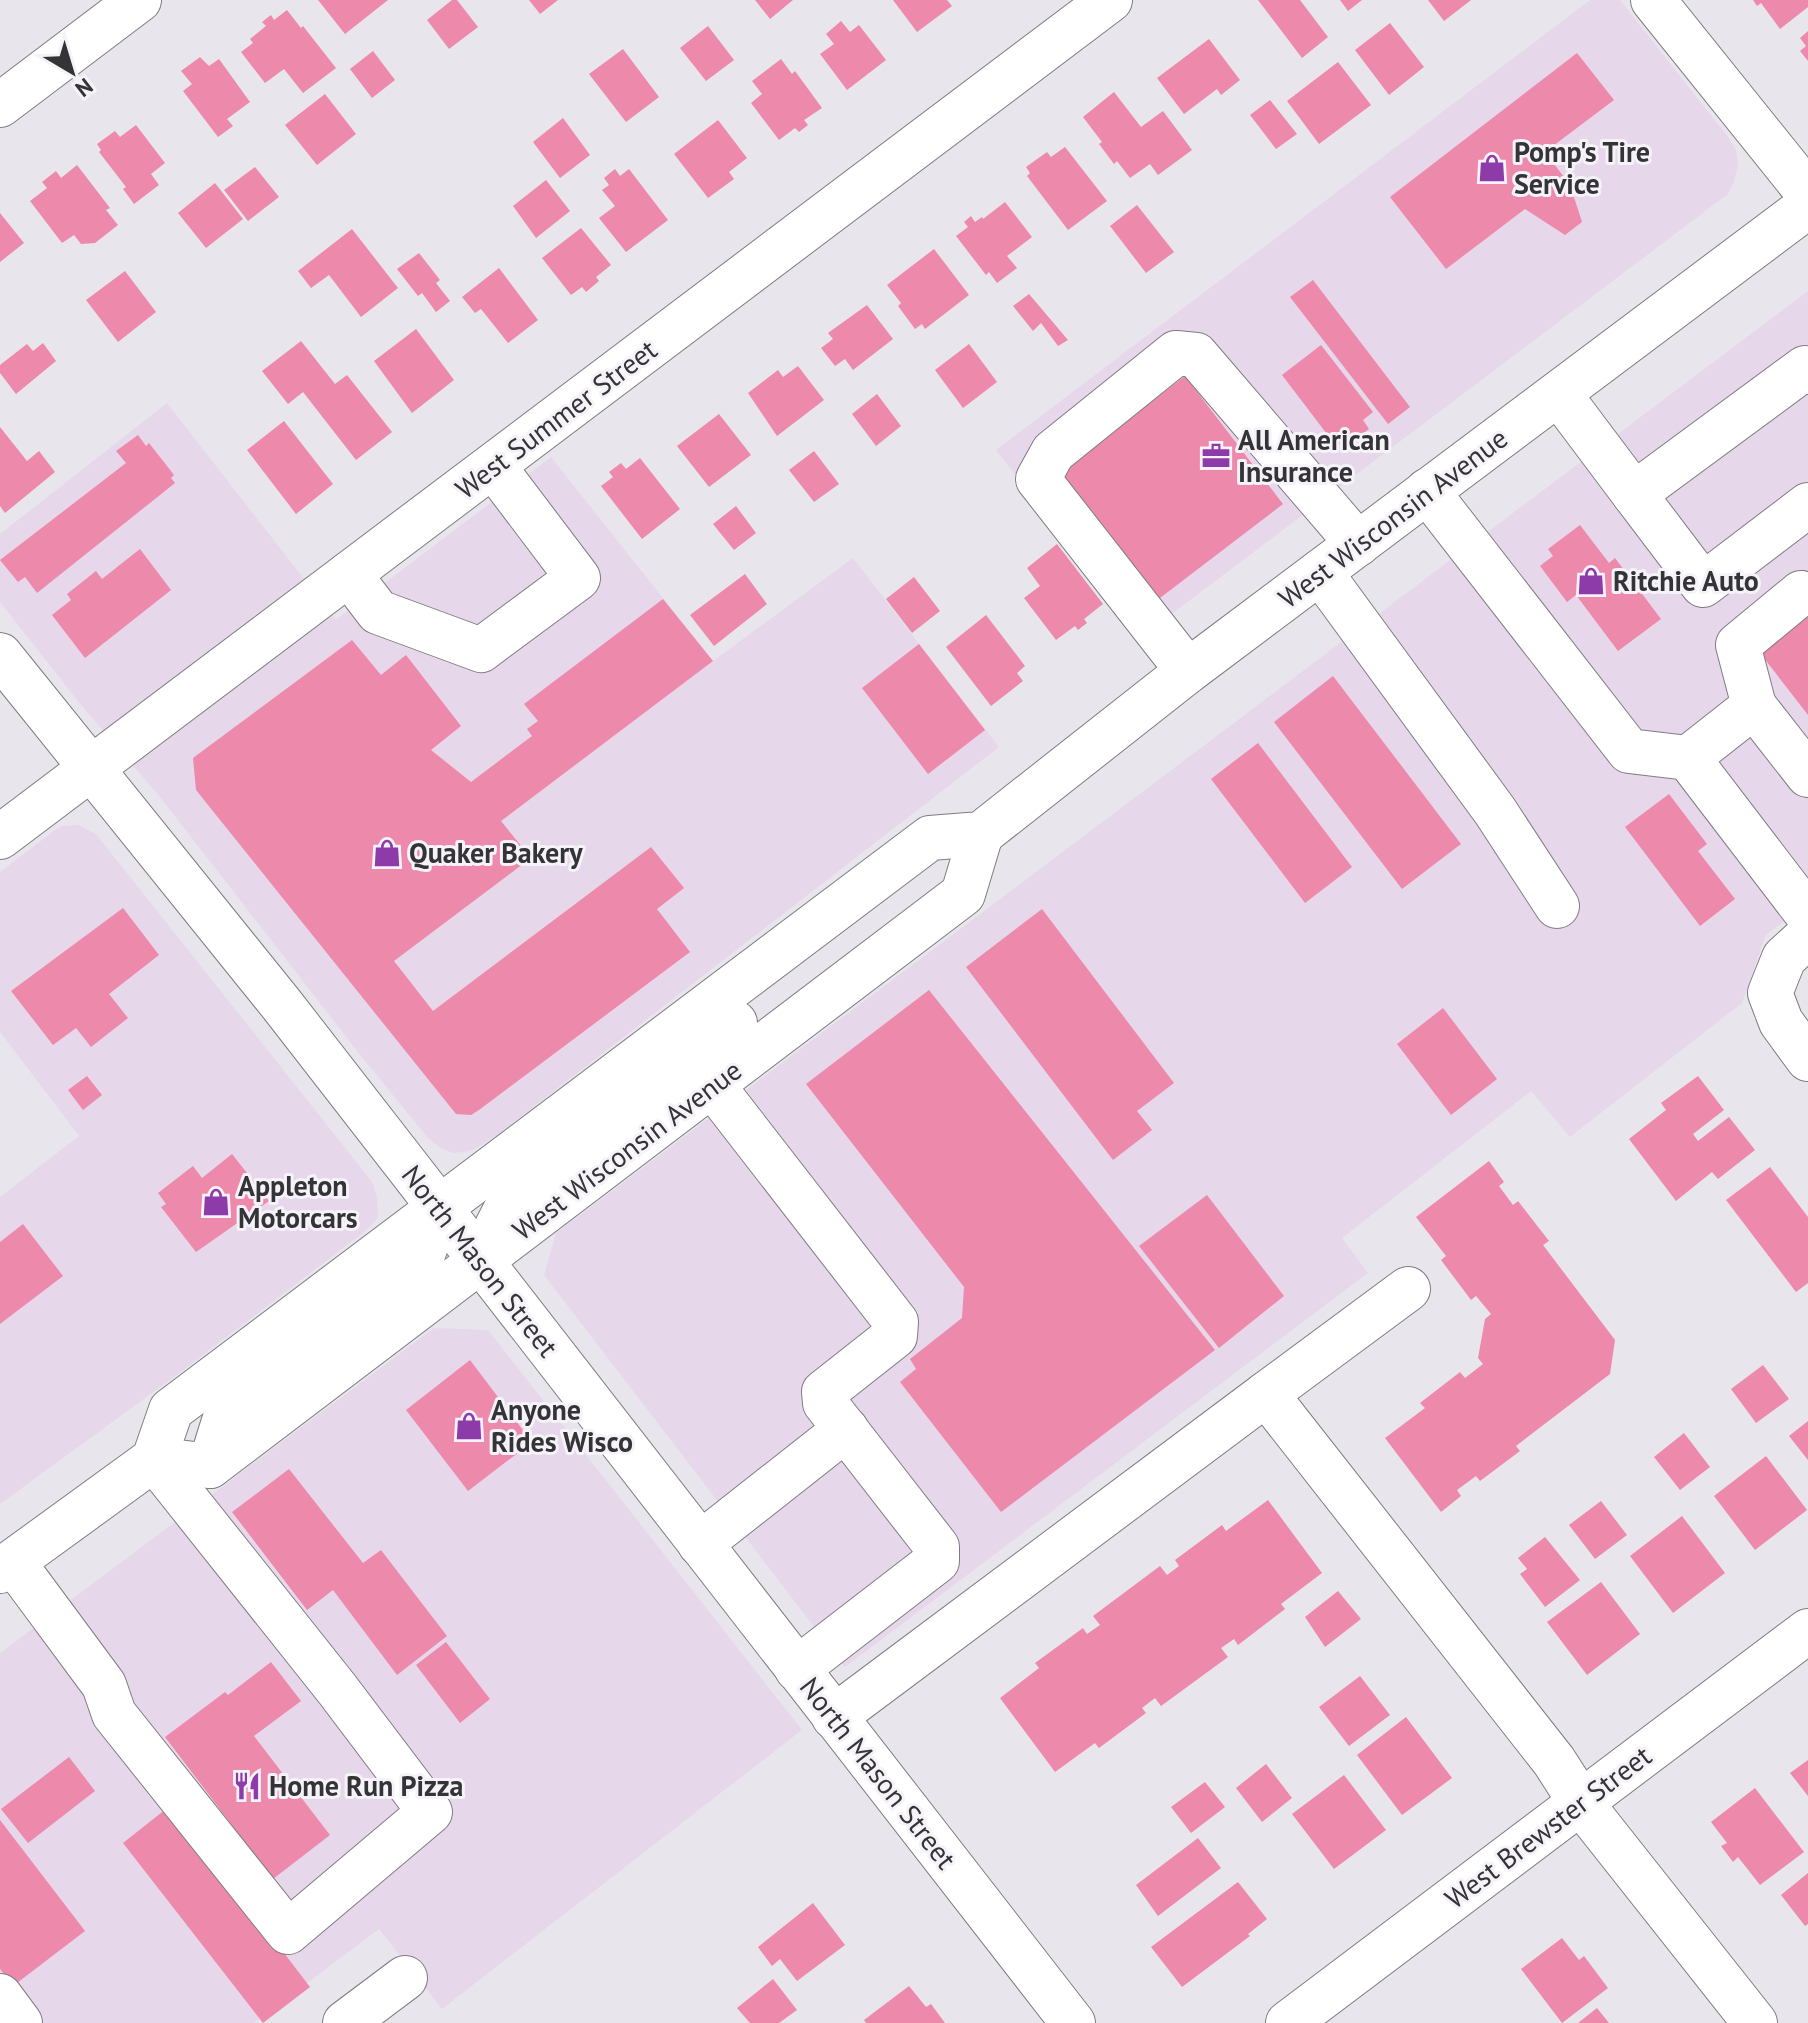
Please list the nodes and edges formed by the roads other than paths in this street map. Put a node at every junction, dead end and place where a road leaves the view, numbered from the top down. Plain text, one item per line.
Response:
1 (139, 0) edge
2 (1110, 0) edge
3 (1653, 0) edge
4 (0, 105) edge
5 (1808, 193) edge
6 (1808, 206) edge
7 (1808, 372) edge
8 (1559, 394) junction
9 (494, 467) junction
10 (1427, 491) junction
11 (1634, 494) junction
12 (1808, 505) edge
13 (1358, 544) junction
14 (1320, 572) junction
15 (349, 574) junction
16 (1801, 593) dead end
17 (0, 655) edge
18 (1188, 671) junction
19 (1754, 706) junction
20 (1688, 758) junction
21 (90, 768) junction
22 (1808, 775) edge
23 (981, 834) junction
24 (0, 837) edge
25 (863, 890) junction
26 (1557, 906) dead end
27 (1808, 915) edge
28 (1808, 936) edge
29 (1808, 1059) edge
30 (713, 1086) junction
31 (439, 1208) junction
32 (480, 1261) junction
33 (1408, 1289) dead end
34 (1266, 1394) junction
35 (846, 1429) junction
36 (154, 1459) junction
37 (210, 1466) junction
38 (700, 1544) junction
39 (6, 1566) edge
40 (1808, 1631) edge
41 (797, 1669) junction
42 (834, 1717) junction
43 (1581, 1803) junction
44 (405, 1978) dead end
45 (0, 1996) edge
46 (20, 2023) edge
47 (345, 2023) edge
48 (1073, 2023) edge
49 (1288, 2023) edge
50 (1755, 2023) edge

1 - 4 main road
2 - 9 main road, West Summer Street
3 - 5 main road
6 - 8 main road, West Wisconsin Avenue
7 - 11 main road
8 - 10 main road, West Wisconsin Avenue
8 - 11 main road
9 - 15 main road, West Summer Street
9 - 15 main road
10 - 13 main road, West Wisconsin Avenue
10 - 20 main road
11 - 12 main road
13 - 14 main road, West Wisconsin Avenue
13 - 18 main road
14 - 18 main road, West Wisconsin Avenue
14 - 26 main road
15 - 21 main road, West Summer Street
16 - 19 main road
17 - 21 main road, North Mason Street
18 - 23 main road, West Wisconsin Avenue
19 - 20 main road
19 - 22 main road
20 - 27 main road
21 - 24 main road, West Summer Street
21 - 31 main road, North Mason Street
23 - 25 main road
23 - 30 main road, West Wisconsin Avenue
25 - 31 main road
25 - 32 main road
28 - 29 main road
30 - 32 main road, West Wisconsin Avenue
30 - 35 main road
31 - 32 main road, North Mason Street
31 - 36 main road
31 - 37 main road
32 - 37 main road, West Wisconsin Avenue
32 - 38 main road, North Mason Street
33 - 34 main road
34 - 42 main road
34 - 43 main road
35 - 38 main road
35 - 41 main road
36 - 37 main road
36 - 39 main road
36 - 39 main road
38 - 41 main road, North Mason Street
40 - 43 main road, West Brewster Street
41 - 42 main road, North Mason Street
42 - 48 main road, North Mason Street
43 - 49 main road, West Brewster Street
43 - 50 main road
44 - 47 main road
45 - 46 main road

